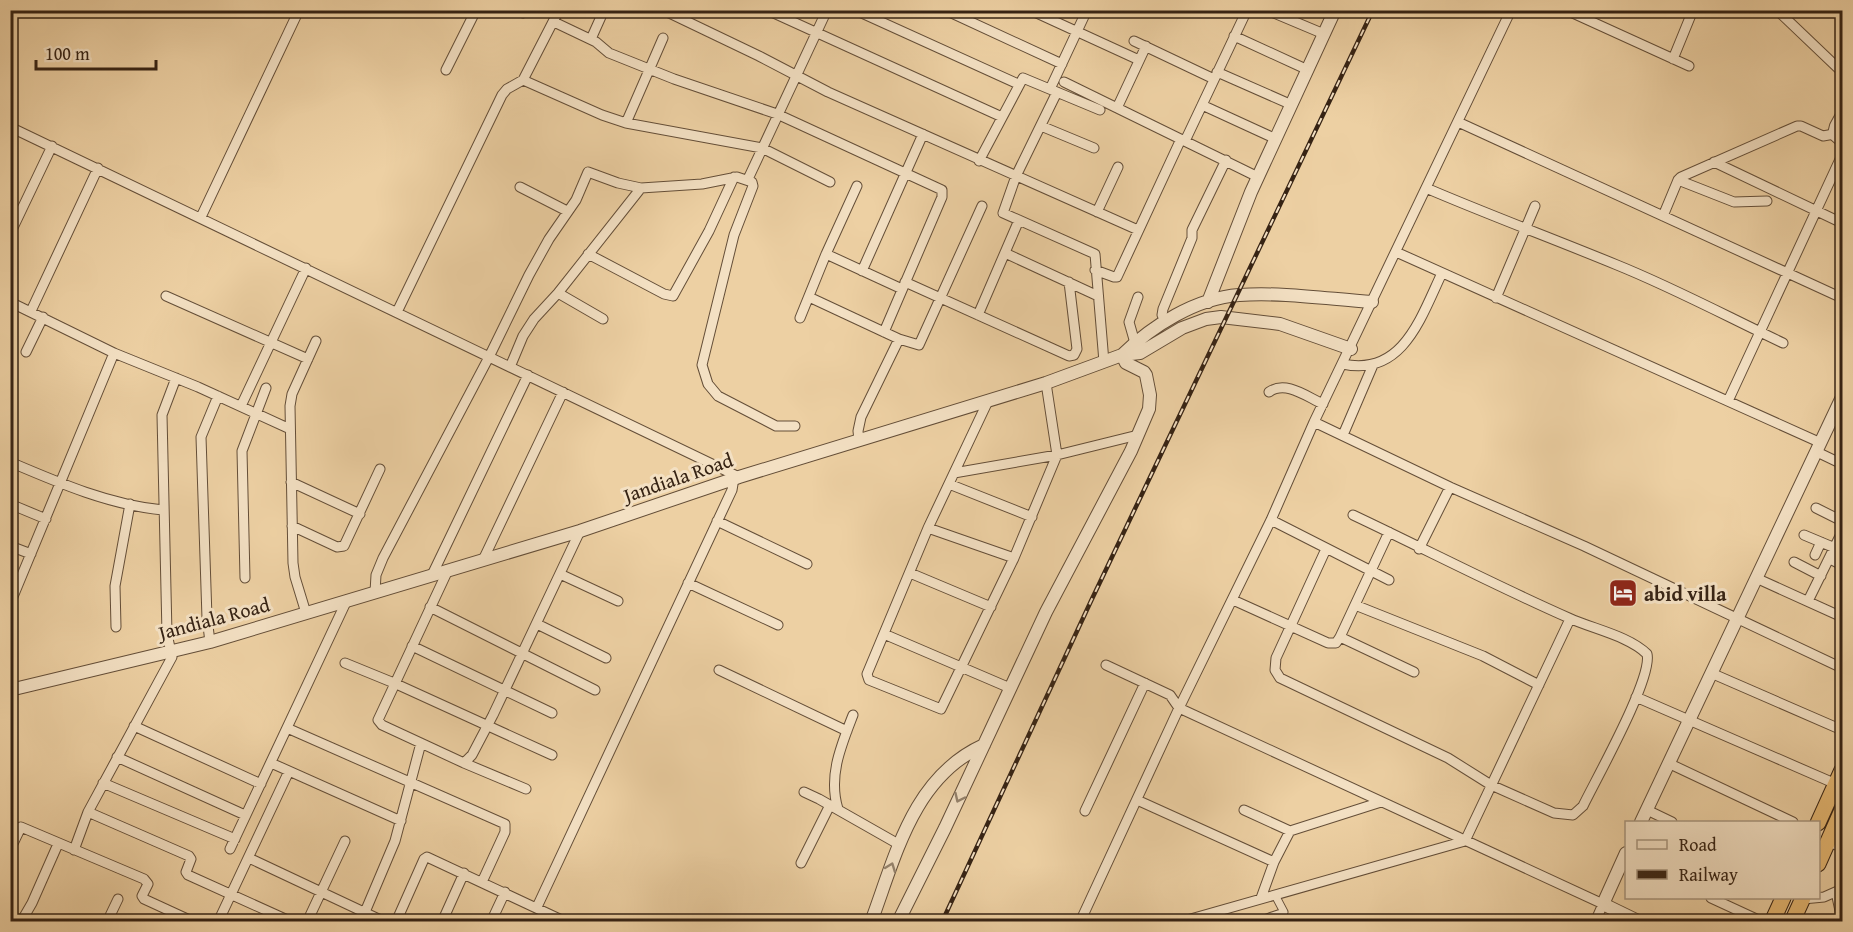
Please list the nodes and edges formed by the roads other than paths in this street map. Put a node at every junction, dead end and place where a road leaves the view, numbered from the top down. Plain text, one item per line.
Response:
1 (299, 10) edge
2 (476, 10) edge
3 (559, 10) edge
4 (604, 10) edge
5 (663, 10) edge
6 (767, 10) edge
7 (827, 10) edge
8 (855, 10) edge
9 (945, 10) edge
10 (1030, 10) edge
11 (1087, 10) edge
12 (1247, 10) edge
13 (1267, 10) edge
14 (1335, 10) edge
15 (1510, 10) edge
16 (1566, 10) edge
17 (1693, 10) edge
18 (1777, 10) edge
19 (554, 22) junction
20 (1078, 32) junction
21 (817, 34) junction
22 (1324, 34) junction
23 (1234, 36) junction
24 (663, 38) dead end
25 (591, 39) junction
26 (1134, 41) dead end
27 (1146, 46) junction
28 (1673, 59) junction
29 (1138, 60) junction
30 (1062, 64) junction
31 (1689, 66) dead end
32 (650, 69) junction
33 (446, 70) dead end
34 (1308, 70) junction
35 (1842, 72) edge
36 (796, 75) junction
37 (1216, 75) junction
38 (523, 80) junction
39 (1064, 82) dead end
40 (1018, 84) junction
41 (1053, 91) junction
42 (1202, 105) junction
43 (1292, 105) junction
44 (1117, 108) junction
45 (1100, 110) dead end
46 (777, 114) junction
47 (1842, 115) edge
48 (1002, 117) junction
49 (1458, 122) junction
50 (626, 123) junction
51 (1041, 126) junction
52 (10, 127) edge
53 (923, 134) junction
54 (1838, 137) edge
55 (1276, 139) junction
56 (1183, 140) junction
57 (52, 146) junction
58 (762, 148) junction
59 (1094, 148) dead end
60 (1842, 155) edge
61 (1226, 160) junction
62 (980, 161) junction
63 (1714, 162) junction
64 (1118, 167) dead end
65 (98, 168) junction
66 (905, 173) junction
67 (1016, 176) junction
68 (734, 177) junction
69 (1258, 177) junction
70 (748, 179) junction
71 (1678, 180) junction
72 (830, 182) dead end
73 (857, 186) dead end
74 (520, 187) dead end
75 (641, 188) junction
76 (1426, 188) junction
77 (1767, 201) dead end
78 (982, 206) dead end
79 (1535, 206) dead end
80 (567, 211) junction
81 (1816, 211) junction
82 (1097, 212) junction
83 (1663, 216) junction
84 (201, 217) junction
85 (1019, 220) junction
86 (1842, 223) edge
87 (1138, 230) junction
88 (1526, 230) junction
89 (10, 234) edge
90 (1396, 252) junction
91 (1005, 253) junction
92 (588, 254) junction
93 (826, 254) junction
94 (306, 268) junction
95 (1095, 270) junction
96 (862, 271) junction
97 (1787, 272) junction
98 (1442, 273) junction
99 (1069, 282) junction
100 (904, 285) junction
101 (558, 293) junction
102 (166, 296) dead end
103 (1098, 296) junction
104 (808, 297) junction
105 (1138, 297) dead end
106 (941, 298) junction
107 (1496, 298) junction
108 (1842, 298) edge
109 (10, 302) edge
110 (1208, 302) junction
111 (1372, 302) junction
112 (31, 311) junction
113 (397, 312) junction
114 (978, 315) junction
115 (43, 317) junction
116 (800, 318) dead end
117 (603, 319) dead end
118 (1166, 322) junction
119 (884, 332) junction
120 (1760, 332) junction
121 (899, 339) junction
122 (316, 340) dead end
123 (271, 342) junction
124 (1134, 343) junction
125 (1783, 343) dead end
126 (1351, 349) junction
127 (26, 352) dead end
128 (114, 353) junction
129 (1122, 355) junction
130 (489, 357) junction
131 (308, 359) junction
132 (1104, 362) junction
133 (1343, 364) junction
134 (1372, 365) junction
135 (510, 367) junction
136 (528, 375) junction
137 (176, 378) junction
138 (1046, 383) junction
139 (266, 388) dead end
140 (1269, 392) dead end
141 (563, 393) junction
142 (218, 396) junction
143 (1842, 397) edge
144 (988, 401) junction
145 (1728, 401) junction
146 (1323, 404) junction
147 (240, 406) junction
148 (256, 413) junction
149 (1314, 422) junction
150 (795, 426) dead end
151 (290, 429) junction
152 (1138, 435) junction
153 (1343, 435) junction
154 (859, 440) junction
155 (1819, 448) junction
156 (1057, 456) junction
157 (10, 462) edge
158 (1842, 465) edge
159 (380, 470) dead end
160 (954, 473) junction
161 (736, 477) junction
162 (291, 482) junction
163 (60, 483) junction
164 (949, 484) junction
165 (1450, 487) junction
166 (10, 504) edge
167 (130, 504) junction
168 (1816, 508) dead end
169 (163, 510) junction
170 (360, 514) junction
171 (1353, 515) dead end
172 (1032, 518) junction
173 (46, 519) junction
174 (1271, 520) junction
175 (717, 521) junction
176 (1842, 521) edge
177 (292, 526) junction
178 (928, 528) junction
179 (580, 531) junction
180 (1389, 532) junction
181 (1842, 532) edge
182 (1804, 535) dead end
183 (1821, 542) junction
184 (10, 546) edge
185 (1835, 548) junction
186 (1326, 549) junction
187 (1419, 549) junction
188 (31, 554) junction
189 (1815, 555) dead end
190 (1014, 558) junction
191 (1830, 559) junction
192 (483, 560) junction
193 (1794, 562) dead end
194 (807, 564) dead end
195 (1842, 565) edge
196 (448, 570) junction
197 (1370, 571) junction
198 (910, 573) junction
199 (560, 574) junction
200 (432, 575) junction
201 (1821, 576) junction
202 (245, 578) dead end
203 (1755, 578) junction
204 (1389, 580) dead end
205 (688, 583) junction
206 (13, 591) edge
207 (375, 592) junction
208 (347, 600) junction
209 (1233, 600) junction
210 (618, 601) dead end
211 (1808, 602) junction
212 (10, 604) edge
213 (1355, 605) junction
214 (430, 607) junction
215 (991, 607) junction
216 (306, 613) junction
217 (1842, 617) edge
218 (1570, 619) junction
219 (1736, 619) junction
220 (537, 624) junction
221 (778, 625) dead end
222 (116, 627) dead end
223 (1292, 627) junction
224 (884, 634) junction
225 (1341, 637) junction
226 (210, 642) junction
227 (412, 645) junction
228 (171, 651) junction
229 (522, 653) junction
230 (606, 658) dead end
231 (345, 663) dead end
232 (1106, 664) dead end
233 (962, 666) junction
234 (1842, 668) edge
235 (719, 670) dead end
236 (1414, 672) dead end
237 (1711, 673) junction
238 (394, 683) junction
239 (1145, 683) junction
240 (1539, 685) junction
241 (1010, 688) junction
242 (10, 690) edge
243 (505, 690) junction
244 (595, 690) dead end
245 (1636, 697) junction
246 (1179, 708) junction
247 (552, 713) dead end
248 (853, 715) dead end
249 (1689, 720) junction
250 (134, 726) junction
251 (487, 726) junction
252 (287, 728) junction
253 (1842, 730) edge
254 (847, 731) junction
255 (421, 743) junction
256 (984, 745) junction
257 (552, 756) dead end
258 (117, 757) junction
259 (271, 763) junction
260 (464, 763) junction
261 (1668, 763) junction
262 (289, 771) junction
263 (1839, 777) edge
264 (411, 782) junction
265 (103, 783) junction
266 (261, 784) junction
267 (1491, 784) junction
268 (526, 789) dead end
269 (804, 792) dead end
270 (1137, 800) junction
271 (1381, 802) junction
272 (834, 807) junction
273 (1244, 810) dead end
274 (1647, 810) junction
275 (1842, 810) edge
276 (1085, 811) dead end
277 (88, 812) junction
278 (245, 815) junction
279 (401, 821) junction
280 (1642, 821) edge
281 (1670, 821) edge
282 (1791, 821) edge
283 (1819, 821) edge
284 (1290, 831) junction
285 (235, 839) junction
286 (345, 841) dead end
287 (1465, 841) junction
288 (1836, 843) edge
289 (58, 844) junction
290 (900, 845) junction
291 (230, 849) dead end
292 (10, 850) edge
293 (74, 850) junction
294 (249, 858) junction
295 (1625, 859) edge
296 (1274, 862) junction
297 (1820, 862) edge
298 (801, 863) dead end
299 (464, 873) junction
300 (482, 882) junction
301 (322, 891) junction
302 (1839, 891) edge
303 (505, 892) junction
304 (231, 895) junction
305 (1275, 895) junction
306 (1820, 897) edge
307 (1261, 898) junction
308 (1715, 899) edge
309 (1782, 899) edge
310 (1803, 899) edge
311 (118, 900) dead end
312 (1603, 904) junction
313 (537, 907) junction
314 (363, 911) junction
315 (10, 919) edge
316 (1273, 919) edge
317 (1842, 920) edge
318 (16, 921) edge
319 (21, 921) edge
320 (107, 921) edge
321 (194, 921) edge
322 (218, 921) edge
323 (292, 921) edge
324 (307, 921) edge
325 (356, 921) edge
326 (385, 921) edge
327 (396, 921) edge
328 (442, 921) edge
329 (491, 921) edge
330 (566, 921) edge
331 (871, 921) edge
332 (898, 921) edge
333 (1080, 921) edge
334 (1180, 921) edge
335 (1257, 921) edge
336 (1594, 921) edge
337 (1640, 921) edge
338 (1763, 921) edge
339 (1772, 921) edge
340 (1792, 921) edge

1 - 84 street
2 - 33 street
3 - 19 street
4 - 25 street
5 - 36 street
6 - 21 street
7 - 21 street
8 - 40 street
9 - 30 street
10 - 20 street
11 - 20 street
12 - 23 street
13 - 22 street
14 - 22 street
15 - 49 street
16 - 28 street
17 - 28 street
18 - 35 street
19 - 25 street
19 - 38 street
20 - 29 street
20 - 30 street
21 - 36 street
21 - 48 street
22 - 34 street
23 - 34 street
23 - 37 street
24 - 32 street
25 - 32 street
26 - 27 street
27 - 29 street
27 - 37 street
28 - 31 street
29 - 44 street
30 - 41 street
32 - 46 street
32 - 50 street
34 - 43 street
36 - 46 street
36 - 53 street
37 - 42 street
37 - 43 street
38 - 50 street
38 - 113 street
39 - 44 street
40 - 41 street
40 - 48 street
41 - 45 street
41 - 51 street
42 - 55 street
42 - 56 street
43 - 55 street
44 - 56 street
46 - 58 street
46 - 66 street
47 - 54 street
48 - 62 street
49 - 76 street
49 - 83 street
50 - 58 street
51 - 59 street
51 - 67 street
52 - 57 street
53 - 62 street
53 - 66 street
54 - 63 street
55 - 69 street
56 - 61 street
56 - 87 street
57 - 65 street
57 - 89 street
58 - 70 street
58 - 72 street
60 - 81 street
61 - 69 street
61 - 118 street
62 - 67 street
63 - 71 street
63 - 81 street
64 - 82 street
65 - 84 street
65 - 112 street
66 - 96 street
66 - 100 street
67 - 82 street
67 - 85 street
68 - 70 street
68 - 75 street
68 - 92 street
69 - 110 street
70 - 150 street
71 - 77 street
71 - 83 street
73 - 93 street
74 - 80 street
75 - 80 street
75 - 92 street
76 - 88 street
76 - 90 street
78 - 106 street
79 - 88 street
80 - 130 street
81 - 86 street
81 - 97 street
82 - 87 street
83 - 97 street
84 - 94 street
85 - 91 street
85 - 95 street
87 - 95 street
88 - 107 street
88 - 120 street
90 - 98 street
90 - 111 street
91 - 99 street
91 - 114 street
92 - 101 street
93 - 96 street
93 - 104 street
94 - 113 street
94 - 123 street
95 - 103 street
96 - 100 street
97 - 108 street
97 - 120 street
98 - 107 street
98 - 134 street
99 - 103 street
99 - 114 street
100 - 106 street
100 - 119 street
101 - 117 street
101 - 135 street
102 - 123 street
103 - 132 street
104 - 116 street
104 - 119 street
105 - 124 street
106 - 114 street
106 - 121 street
107 - 145 street
109 - 112 street
110 - 111 street
110 - 118 street
111 - 126 street
112 - 115 street
113 - 130 street
115 - 127 street
115 - 128 street
118 - 124 street
119 - 121 street
120 - 125 street
120 - 145 street
121 - 154 street
122 - 131 street
123 - 131 street
123 - 147 street
124 - 129 street
126 - 129 street, Jandiala Road
126 - 133 street
128 - 137 street
128 - 163 street
129 - 132 street, Jandiala Road
129 - 152 street
130 - 135 street
130 - 207 street
131 - 151 street
132 - 138 street, Jandiala Road
133 - 134 street
133 - 146 street
134 - 153 street
135 - 136 street
136 - 141 street
136 - 200 street
137 - 142 street
137 - 169 street
138 - 144 street, Jandiala Road
138 - 156 street
139 - 148 street
140 - 146 street
141 - 161 street
141 - 192 street
142 - 147 street
142 - 226 street
143 - 155 street
144 - 154 street, Jandiala Road
144 - 160 street
145 - 155 street
146 - 149 street
147 - 148 street
148 - 151 street
148 - 202 street
149 - 153 street
149 - 174 street
151 - 162 street
152 - 156 street
152 - 241 street
153 - 165 street
154 - 161 street, Jandiala Road
155 - 158 street
155 - 203 street
156 - 160 street
156 - 172 street
157 - 163 street
159 - 170 street
160 - 164 street
161 - 175 street
161 - 179 street, Jandiala Road
162 - 170 street
162 - 177 street
163 - 167 street
163 - 173 street
164 - 172 street
164 - 178 street
165 - 187 street
165 - 219 street
166 - 173 street
167 - 169 street
167 - 222 street
168 - 176 street
169 - 228 street
170 - 177 street
171 - 180 street
172 - 190 street
173 - 188 street
174 - 186 street
174 - 209 street
175 - 194 street
175 - 205 street
177 - 216 street
178 - 190 street
178 - 198 street
179 - 192 street, Jandiala Road
179 - 199 street
180 - 187 street
180 - 197 street
181 - 185 street
182 - 183 street
183 - 185 street
183 - 189 street
184 - 188 street
185 - 191 street
186 - 197 street
186 - 223 street
187 - 218 street
188 - 206 street
190 - 215 street
191 - 195 street
191 - 201 street
192 - 196 street, Jandiala Road
193 - 201 street
196 - 200 street, Jandiala Road
196 - 214 street
197 - 204 street
197 - 213 street
198 - 215 street
198 - 224 street
199 - 210 street
199 - 220 street
200 - 207 street, Jandiala Road
201 - 211 street
203 - 211 street
203 - 219 street
205 - 221 street
205 - 313 street
206 - 212 street
207 - 208 street, Jandiala Road
208 - 216 street, Jandiala Road
208 - 252 street
209 - 223 street
209 - 246 street
211 - 217 street
213 - 225 street
213 - 240 street
214 - 227 street
214 - 229 street
215 - 233 street
216 - 226 street, Jandiala Road
218 - 240 street
218 - 245 street
219 - 234 street
219 - 237 street
220 - 229 street
220 - 230 street
223 - 225 street
223 - 267 street
224 - 233 street
224 - 233 street
225 - 236 street
226 - 228 street, Jandiala Road
227 - 238 street
227 - 243 street
228 - 242 street, Jandiala Road
228 - 250 street
229 - 243 street
229 - 244 street
231 - 238 street
232 - 239 street
233 - 241 street
235 - 254 street
237 - 249 street
237 - 253 street
238 - 251 street
238 - 255 street
239 - 246 street
239 - 276 street
240 - 267 street
241 - 256 street
243 - 247 street
243 - 251 street
245 - 249 street
245 - 267 street
246 - 270 street
246 - 271 street
248 - 254 street
249 - 261 street
249 - 263 street
250 - 258 street
250 - 266 street
251 - 257 street
251 - 260 street
252 - 259 street
252 - 264 street
254 - 272 street
255 - 260 street
255 - 264 street
256 - 290 street
256 -> 332 street
258 - 265 street
258 - 278 street
259 - 262 street
259 - 266 street
260 - 268 street
261 - 274 street
261 - 282 street
262 - 279 street
262 - 294 street
263 - 283 highway
264 - 279 street
264 - 300 street
265 - 277 street
265 - 285 street
266 - 278 street
267 - 287 street
269 - 272 street
270 - 296 street
270 - 333 street
271 - 284 street
271 - 287 street
272 - 290 street
272 - 298 street
273 - 284 street
274 - 280 street
274 - 281 street
275 - 288 highway
277 - 293 street
277 - 304 street
278 - 285 street
279 - 314 street
284 - 296 street
285 - 291 street
286 - 301 street
287 - 305 street
287 - 312 street
288 - 297 highway
289 - 292 street
289 - 293 street
289 - 319 street
331 -> 290 street
293 - 321 street
294 - 301 street
294 - 304 street
295 - 312 street
296 - 307 street
299 - 300 street
299 - 327 street
299 - 328 street
300 - 303 street
301 - 314 street
301 - 324 street
302 - 306 street
302 - 317 street
303 - 313 street
303 - 329 street
304 - 322 street
304 - 323 street
305 - 307 street
305 - 316 street
307 - 334 street
308 - 338 street
309 - 339 highway
310 - 340 highway
311 - 320 street
312 - 336 street
312 - 337 street
313 - 330 street
314 - 325 street
314 - 326 street
315 - 318 street
316 - 335 street

